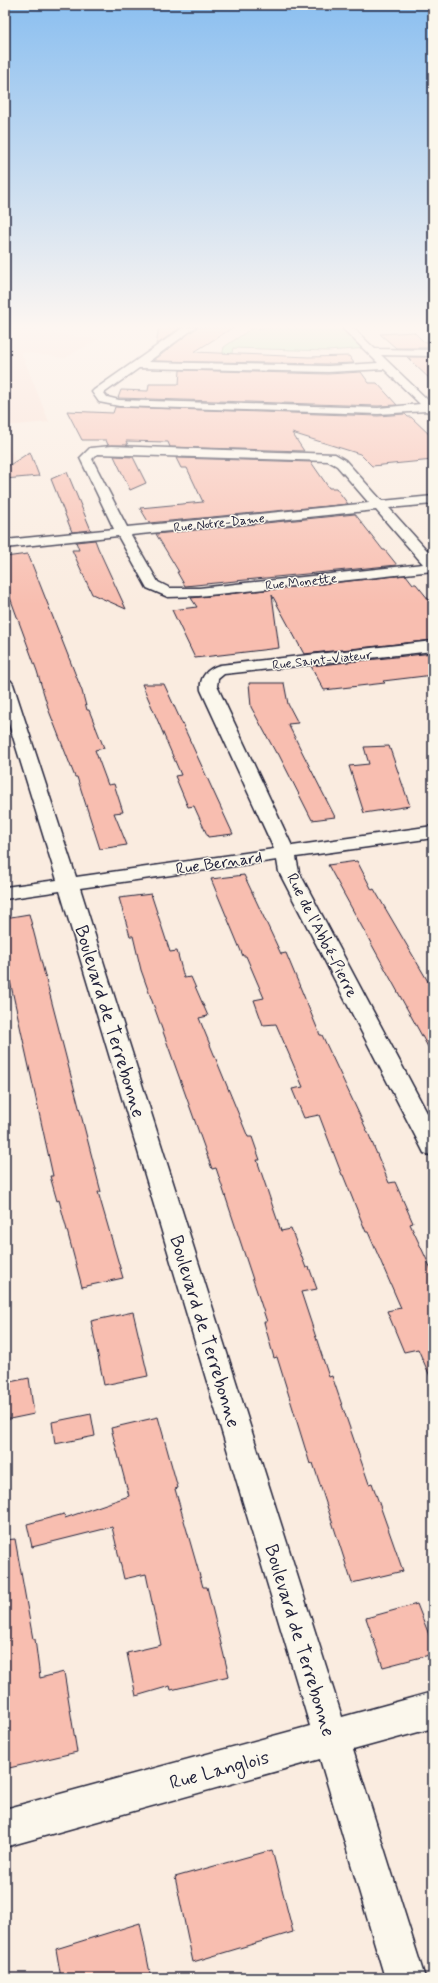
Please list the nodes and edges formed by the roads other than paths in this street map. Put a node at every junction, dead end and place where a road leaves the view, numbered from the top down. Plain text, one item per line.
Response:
1 (433, 500) edge
2 (380, 505) junction
3 (123, 533) junction
4 (5, 544) edge
5 (433, 567) edge
6 (433, 646) edge
7 (211, 675) joint
8 (5, 684) edge
9 (433, 832) edge
10 (286, 853) junction
11 (68, 883) junction
12 (5, 894) edge
13 (433, 1147) edge
14 (433, 1710) edge
15 (331, 1739) junction
16 (5, 1828) edge
17 (405, 1978) edge

1 - 2 street, Rue Notre-Dame
2 - 3 street, Rue Notre-Dame
2 - 3 street
2 - 5 street
3 - 4 street, Rue Notre-Dame
3 - 5 street, Rue Monette
6 - 7 street, Rue Saint-Viateur
7 - 10 street, Rue de l'Abbé-Pierre
8 - 11 street, Boulevard de Terrebonne
9 - 10 street, Rue Bernard
10 - 11 street, Rue Bernard
10 - 13 street, Rue de l'Abbé-Pierre
11 - 12 street, Rue Bernard
11 - 15 street, Boulevard de Terrebonne
14 - 15 street, Rue Langlois
15 - 16 street, Rue Langlois
15 - 17 street, Boulevard de Terrebonne

